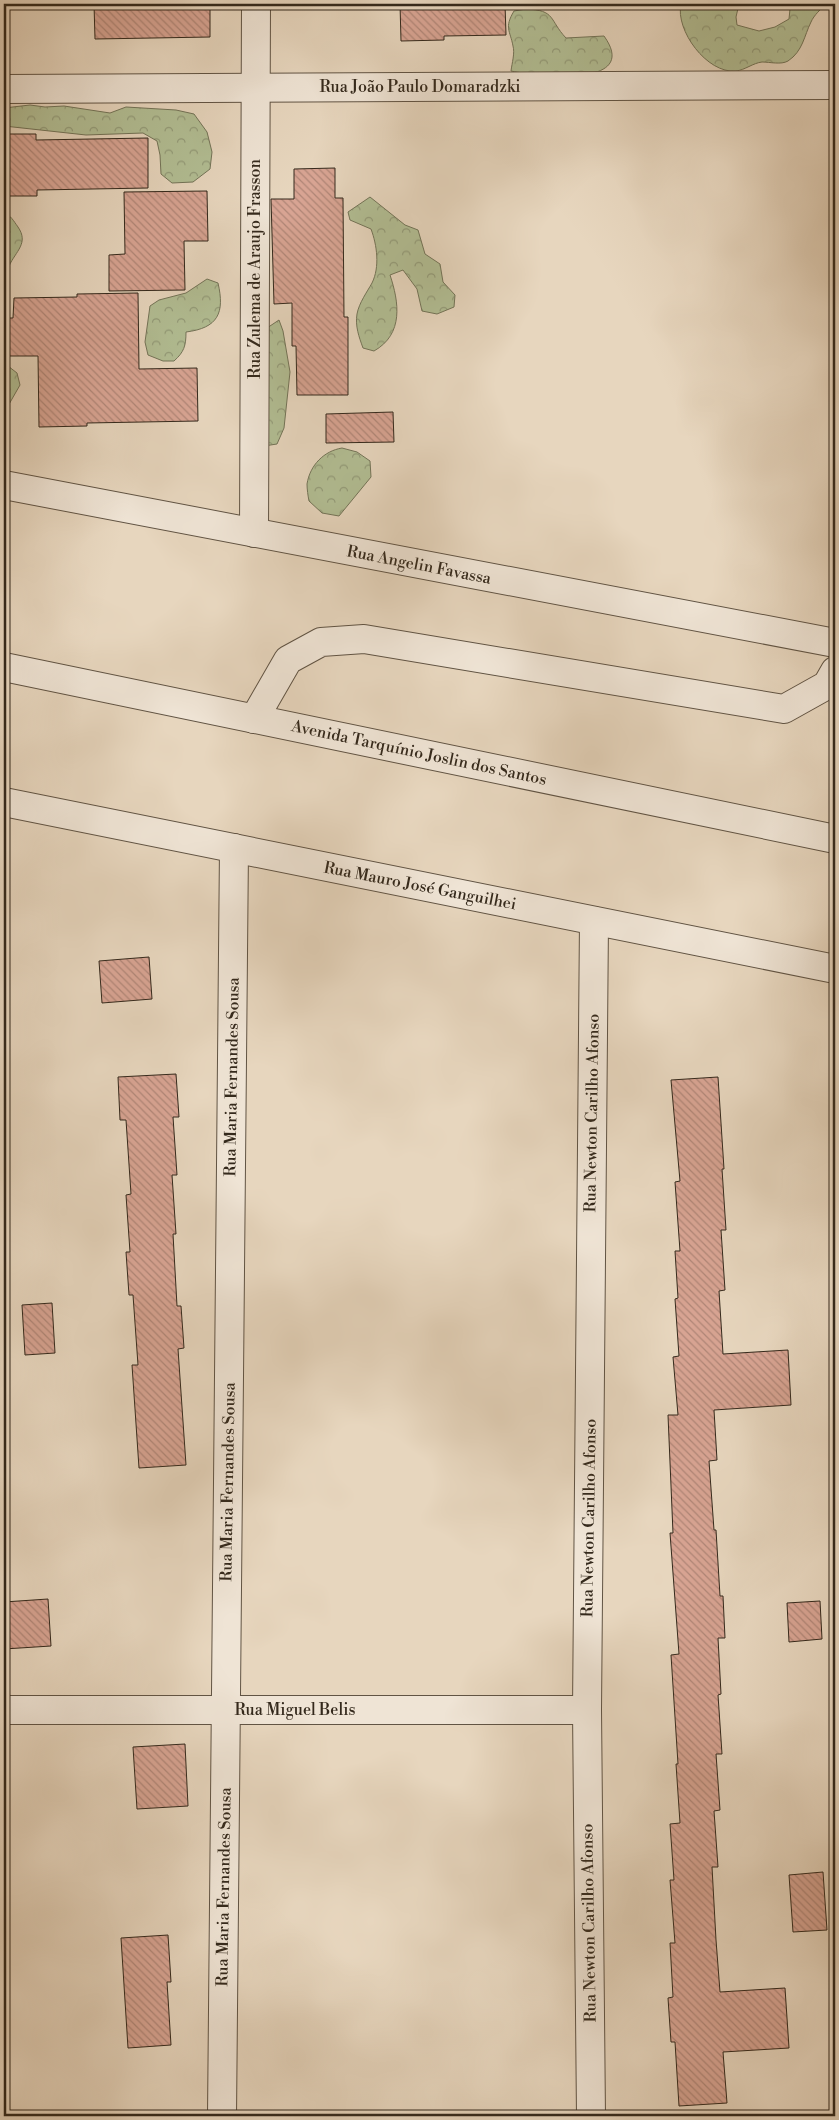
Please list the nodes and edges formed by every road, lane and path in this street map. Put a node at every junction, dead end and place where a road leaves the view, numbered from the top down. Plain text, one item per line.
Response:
1 (256, 4) edge
2 (835, 85) edge
3 (256, 88) junction
4 (4, 89) edge
5 (4, 486) edge
6 (254, 533) junction
7 (835, 643) edge
8 (4, 667) edge
9 (835, 671) edge
10 (254, 719) junction
11 (4, 802) edge
12 (835, 839) edge
13 (234, 848) junction
14 (594, 921) junction
15 (835, 969) edge
16 (4, 1710) edge
17 (226, 1710) junction
18 (587, 1710) junction
19 (222, 2116) edge
20 (591, 2116) edge

1 - 3 street, Rua Zulema de Araujo Frasson
2 - 3 street, Rua João Paulo Domaradzki
3 - 4 street, Rua João Paulo Domaradzki
3 - 6 street, Rua Zulema de Araujo Frasson
5 - 6 street, Rua Angelin Favassa
6 - 7 street, Rua Angelin Favassa
8 - 10 street, Avenida Tarquínio Joslin dos Santos
9 - 10 street
10 - 12 street, Avenida Tarquínio Joslin dos Santos
11 - 13 street, Rua Mauro José Ganguilhei
13 - 14 street, Rua Mauro José Ganguilhei
13 - 17 street, Rua Maria Fernandes Sousa
14 - 15 street, Rua Mauro José Ganguilhei
14 - 18 street, Rua Newton Carilho Afonso
16 - 17 street, Rua Miguel Belis
17 - 18 street, Rua Miguel Belis
17 - 19 street, Rua Maria Fernandes Sousa
18 - 20 street, Rua Newton Carilho Afonso

